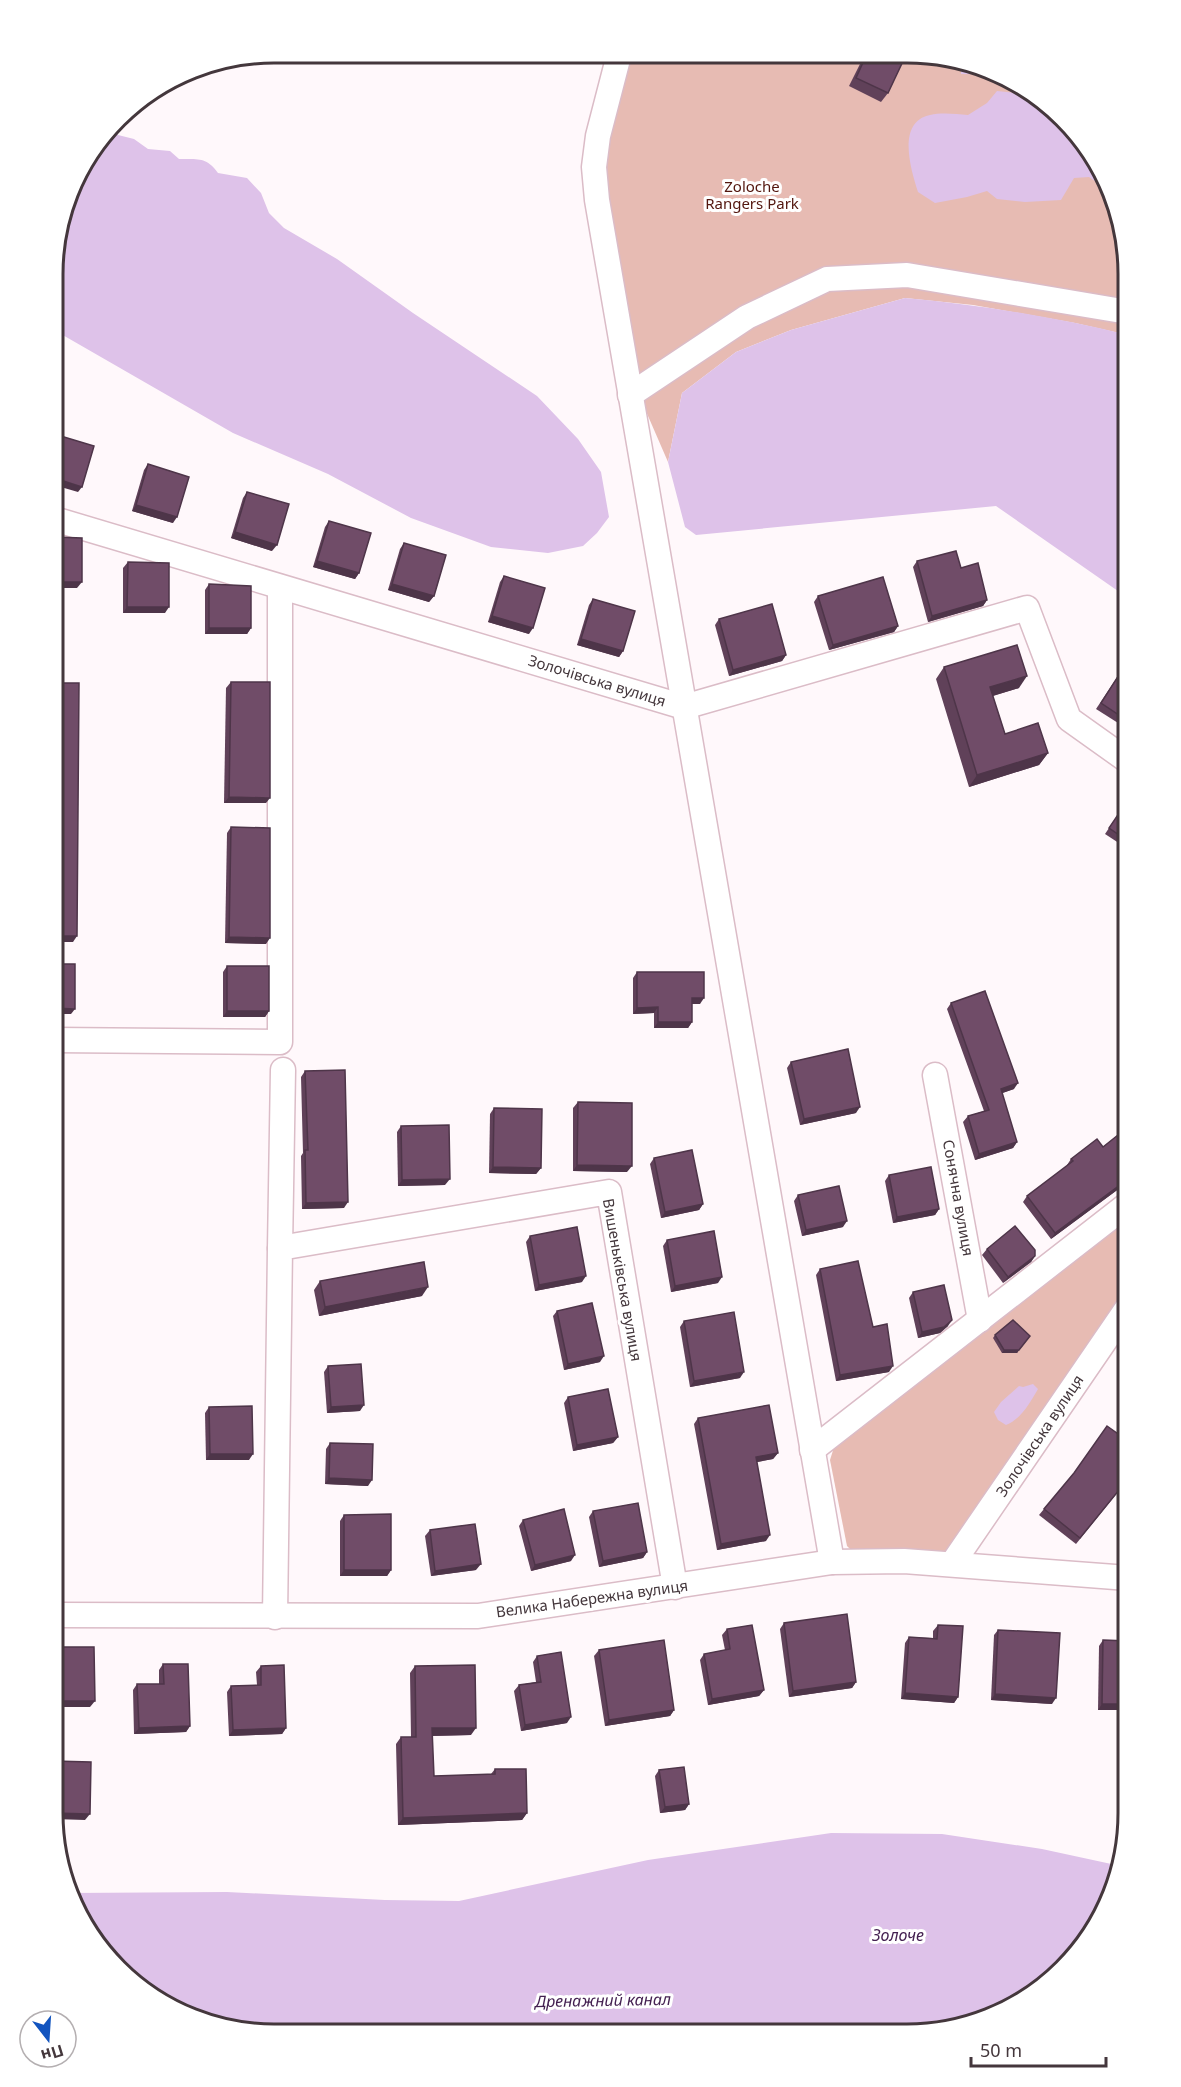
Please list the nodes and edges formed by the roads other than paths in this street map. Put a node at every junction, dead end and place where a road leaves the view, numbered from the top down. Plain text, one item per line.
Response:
1 (617, 63) edge
2 (1118, 310) edge
3 (630, 395) junction
4 (63, 522) edge
5 (280, 587) junction
6 (684, 707) junction
7 (1118, 754) edge
8 (63, 1040) edge
9 (282, 1070) dead end
10 (935, 1075) dead end
11 (1118, 1212) edge
12 (280, 1248) junction
13 (980, 1320) junction
14 (1118, 1322) edge
15 (812, 1450) junction
16 (832, 1562) junction
17 (952, 1564) junction
18 (1118, 1577) edge
19 (675, 1587) junction
20 (63, 1615) edge
21 (276, 1617) junction

1 - 3 street
2 - 3 street
3 - 6 street
4 - 5 street, Золочівська вулиця
5 - 6 street, Золочівська вулиця
5 - 8 street
6 - 7 street, Золочівська вулиця
6 - 15 street
9 - 12 street
10 - 13 street, Сонячна вулиця
11 - 13 street
12 - 19 street, Вишеньківська вулиця
12 - 21 street
13 - 15 street
14 - 17 street, Золочівська вулиця
15 - 16 street
16 - 17 street, Велика Набережна вулиця
16 - 19 street, Велика Набережна вулиця
17 - 18 street, Велика Набережна вулиця
19 - 21 street, Велика Набережна вулиця
20 - 21 street, Велика Набережна вулиця

